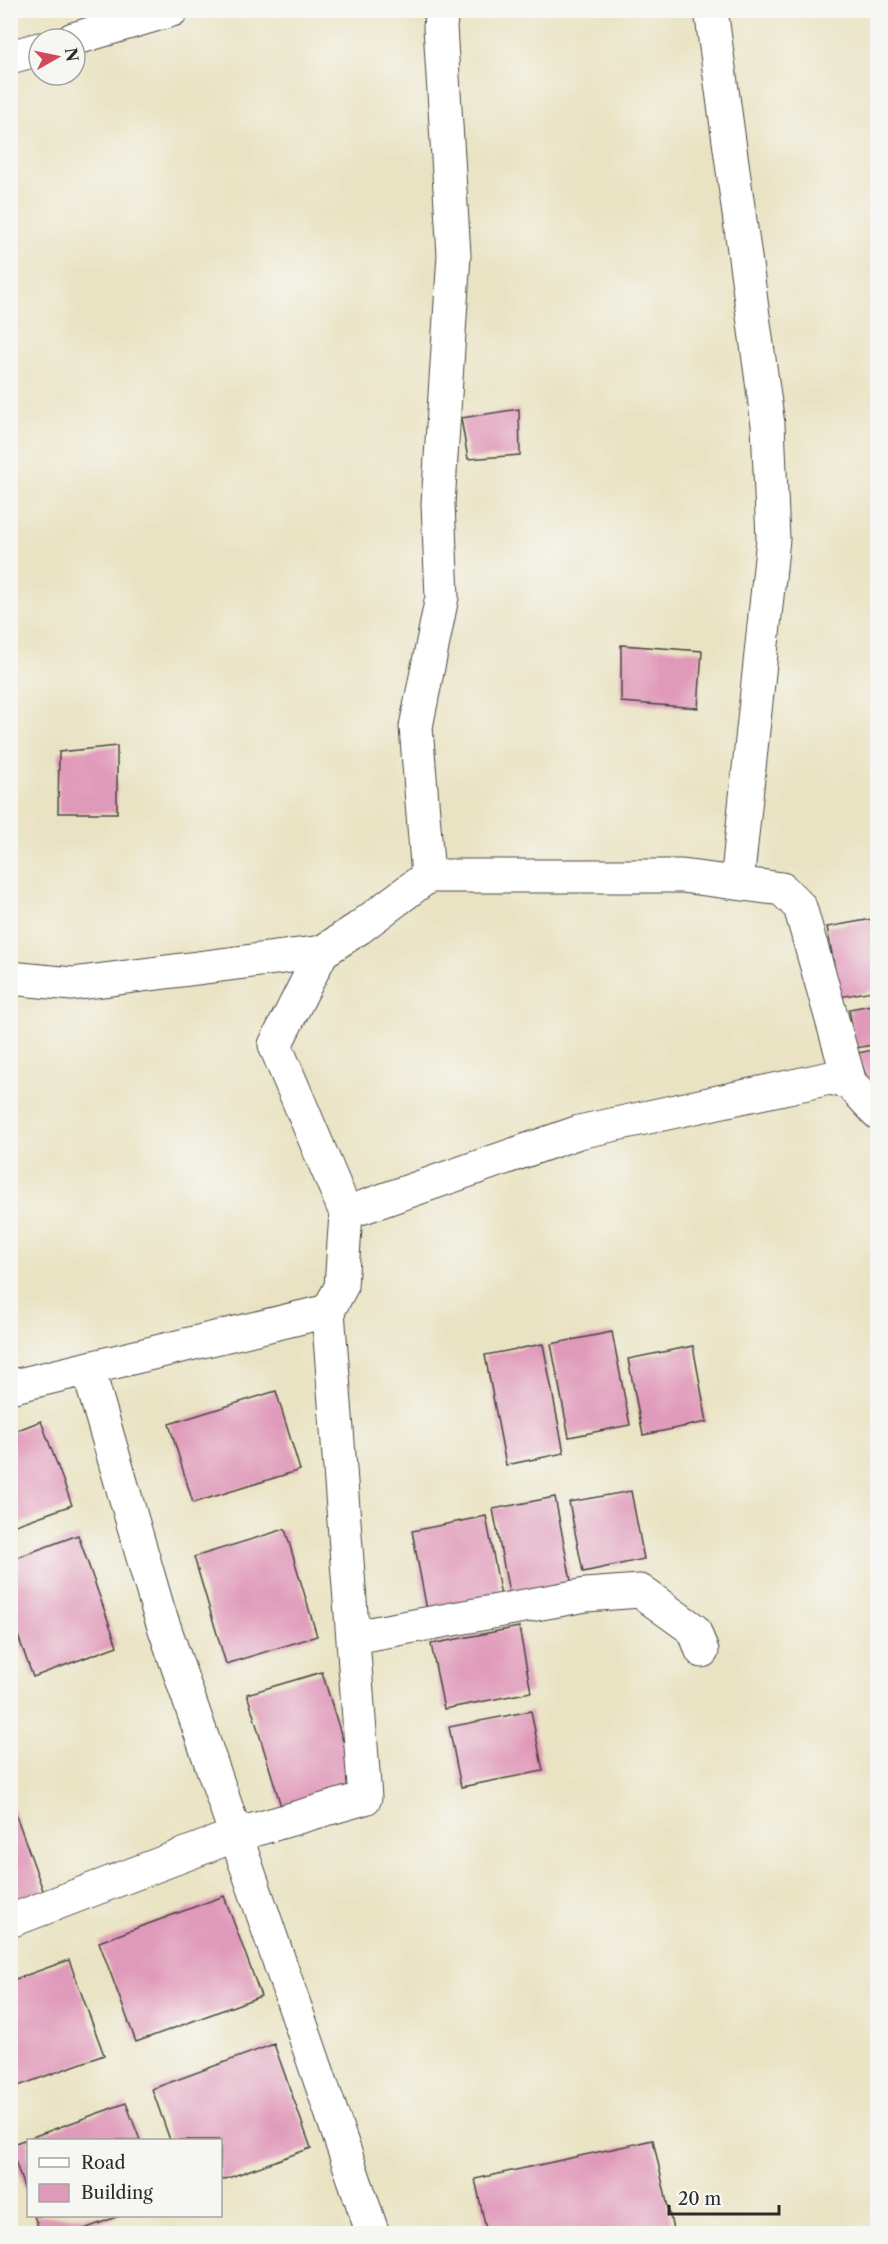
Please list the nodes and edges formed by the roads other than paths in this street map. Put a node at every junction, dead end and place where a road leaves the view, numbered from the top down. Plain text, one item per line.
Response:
1 (172, 10) edge
2 (442, 10) edge
3 (711, 10) edge
4 (87, 35) edge
5 (27, 52) edge
6 (10, 57) edge
7 (428, 876) junction
8 (737, 883) junction
9 (322, 952) junction
10 (10, 978) edge
11 (850, 1083) junction
12 (878, 1113) edge
13 (346, 1213) junction
14 (328, 1311) junction
15 (88, 1369) junction
16 (10, 1387) edge
17 (353, 1637) junction
18 (702, 1651) dead end
19 (236, 1835) junction
20 (10, 1921) edge
21 (372, 2234) edge

1 - 4 street
2 - 7 street
3 - 8 street
5 - 6 street
7 - 8 street
7 - 9 street
8 - 11 street
9 - 10 street
9 - 13 street
11 - 12 street
11 - 13 street
13 - 14 street
14 - 15 street
14 - 17 street
15 - 16 street
15 - 19 street
17 - 18 street
17 - 19 street
19 - 20 street
19 - 21 street

